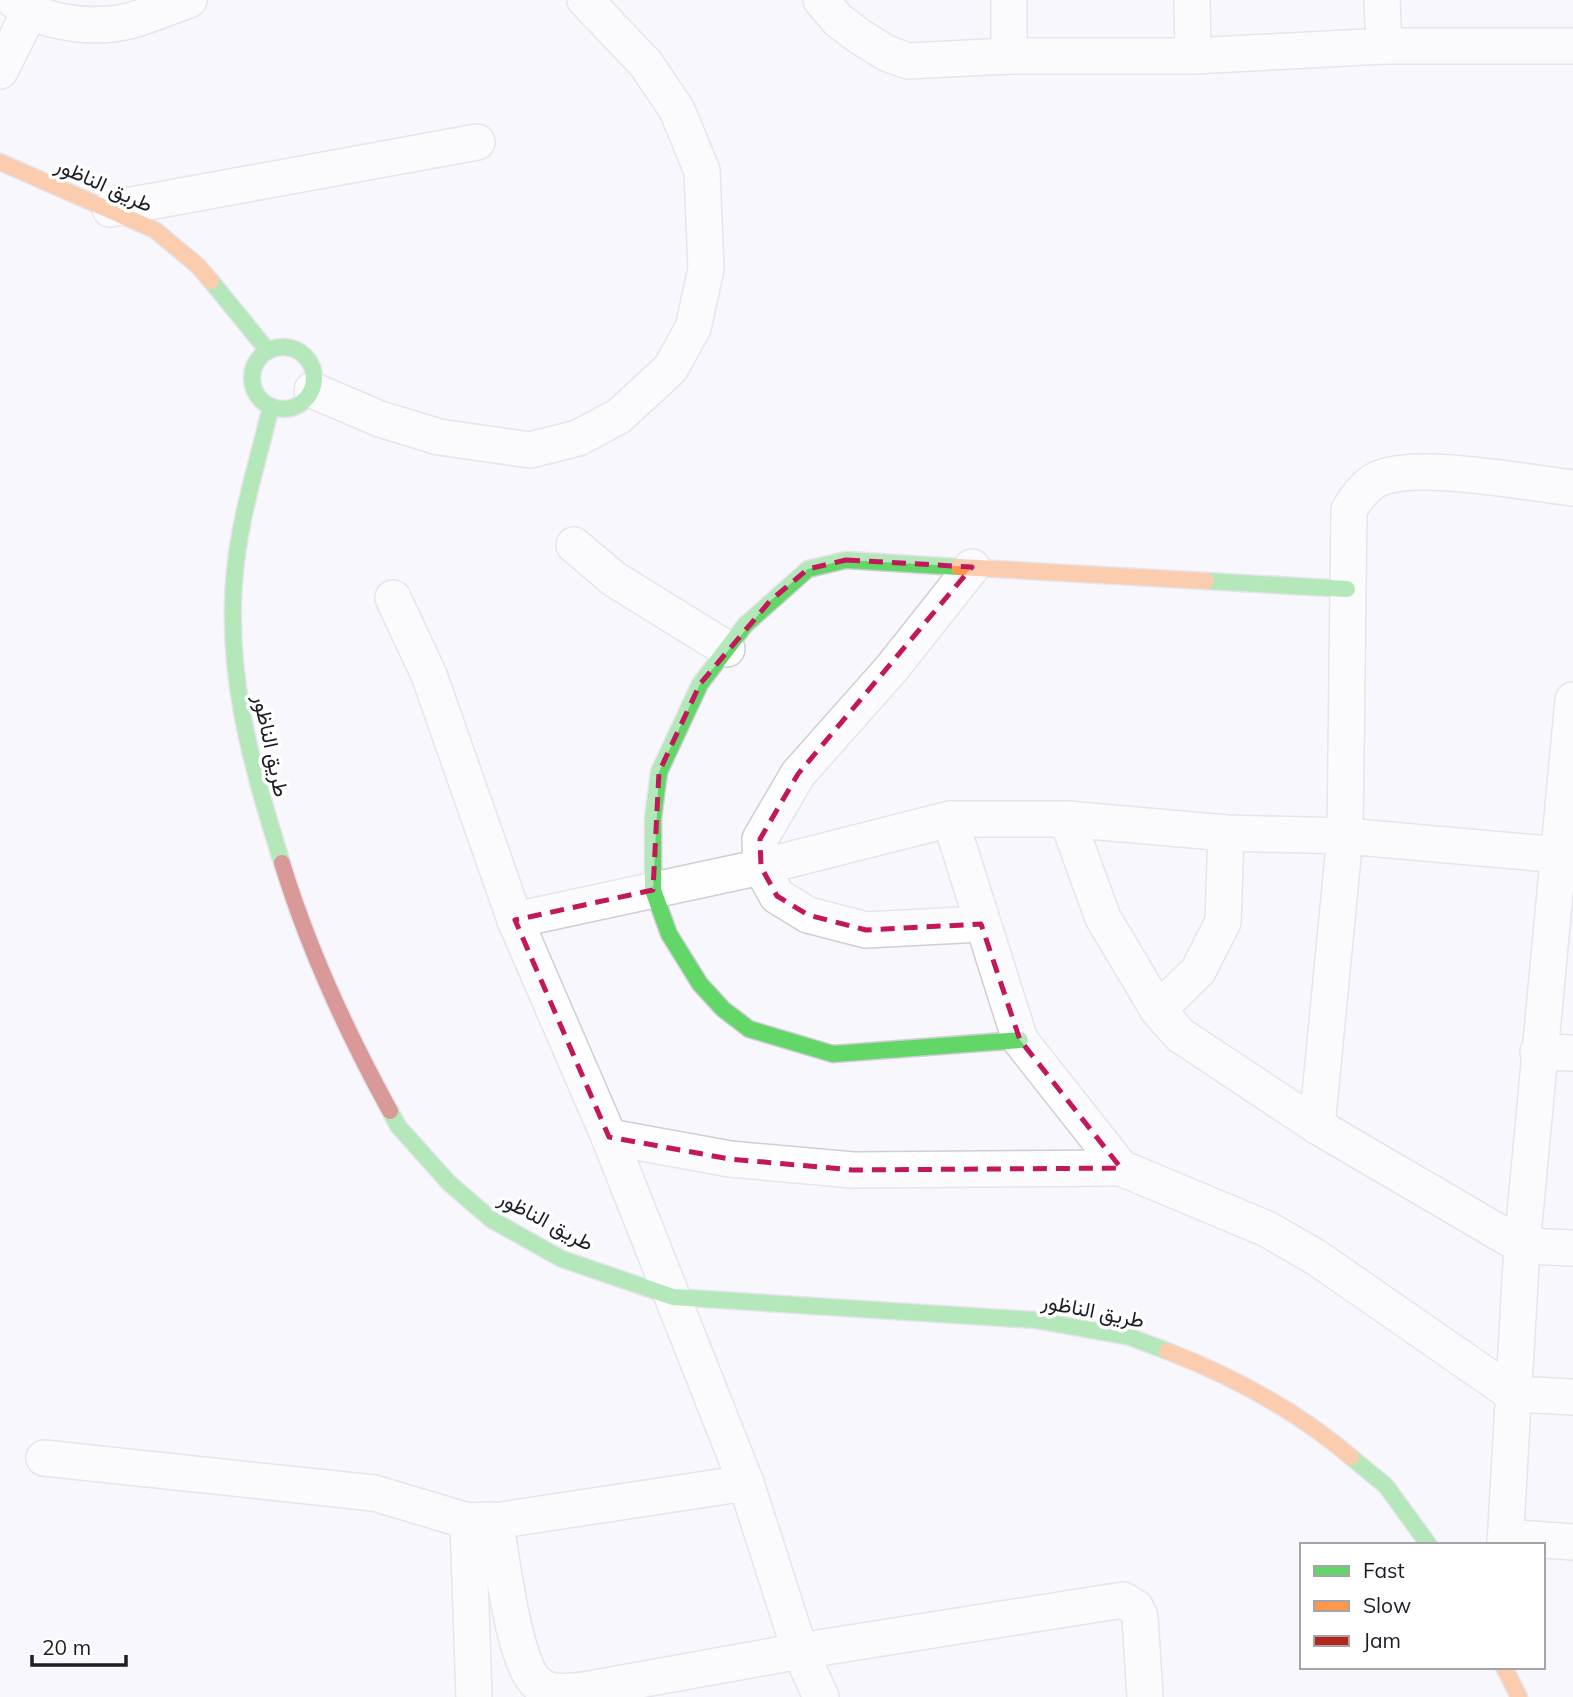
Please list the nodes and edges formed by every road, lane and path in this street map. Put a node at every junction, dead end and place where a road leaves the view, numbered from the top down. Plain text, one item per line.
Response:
1 (189, 0) edge
2 (585, 0) edge
3 (821, 0) edge
4 (1009, 0) edge
5 (1192, 0) edge
6 (1382, 0) edge
7 (21, 7) edge
8 (1384, 46) junction
9 (1573, 46) edge
10 (1009, 56) junction
11 (1193, 56) junction
12 (0, 71) edge
13 (477, 142) dead end
14 (0, 162) edge
15 (110, 209) junction
16 (268, 351) junction
17 (312, 390) junction
18 (271, 406) junction
19 (1573, 488) edge
20 (574, 545) dead end
21 (972, 567) junction
22 (1347, 589) junction
23 (393, 598) dead end
24 (727, 649) junction
25 (1573, 700) edge
26 (950, 819) junction
27 (1067, 819) junction
28 (1226, 833) junction
29 (1345, 836) junction
30 (1567, 855) edge
31 (761, 867) junction
32 (653, 890) junction
33 (515, 920) junction
34 (981, 923) junction
35 (1158, 1010) junction
36 (1020, 1040) junction
37 (1538, 1052) junction
38 (1573, 1053) edge
39 (1317, 1126) junction
40 (609, 1137) junction
41 (1121, 1168) junction
42 (1522, 1246) junction
43 (1573, 1248) edge
44 (673, 1297) junction
45 (1513, 1394) junction
46 (1573, 1397) edge
47 (44, 1458) dead end
48 (746, 1483) junction
49 (482, 1521) junction
50 (1505, 1541) edge
51 (1573, 1542) edge
52 (1428, 1543) edge
53 (800, 1651) junction
54 (1505, 1669) edge
55 (474, 1697) edge
56 (821, 1697) edge
57 (1145, 1697) edge
58 (1519, 1697) edge

1 - 7 street
2 - 17 street
3 - 10 street
4 - 10 street
5 - 11 street
6 - 8 street
7 - 12 street
8 - 9 street
8 - 11 street
10 - 11 street
13 - 15 street
14 - 15 street, طريق الناظور
15 - 16 street, طريق الناظور
16 - 17 street
16 - 18 street
17 - 18 street
18 - 44 street, طريق الناظور
19 - 22 street
20 - 24 street
21 - 22 street
21 - 24 street
21 - 31 street
22 - 29 street
23 - 33 street
24 - 32 street
25 - 30 street
26 - 27 street
26 - 31 street
26 - 34 street
27 - 28 street
27 - 35 street
28 - 29 street
28 - 35 street
29 - 30 street
29 - 39 street
30 - 37 street
31 - 32 street
31 - 34 street
32 - 33 street
32 - 36 street
33 - 40 street
34 - 36 street
35 - 39 street
36 - 41 street
37 - 38 street
37 - 42 street
39 - 42 street
40 - 41 street
40 - 44 street
41 - 45 street
42 - 43 street
42 - 45 street
44 - 48 street
44 - 52 street, طريق الناظور
45 - 46 street
45 - 50 street
47 - 49 street
48 - 49 street
48 - 53 street
49 - 53 street
49 - 55 street
50 - 51 street
53 - 56 street
53 - 57 street
54 - 58 street

